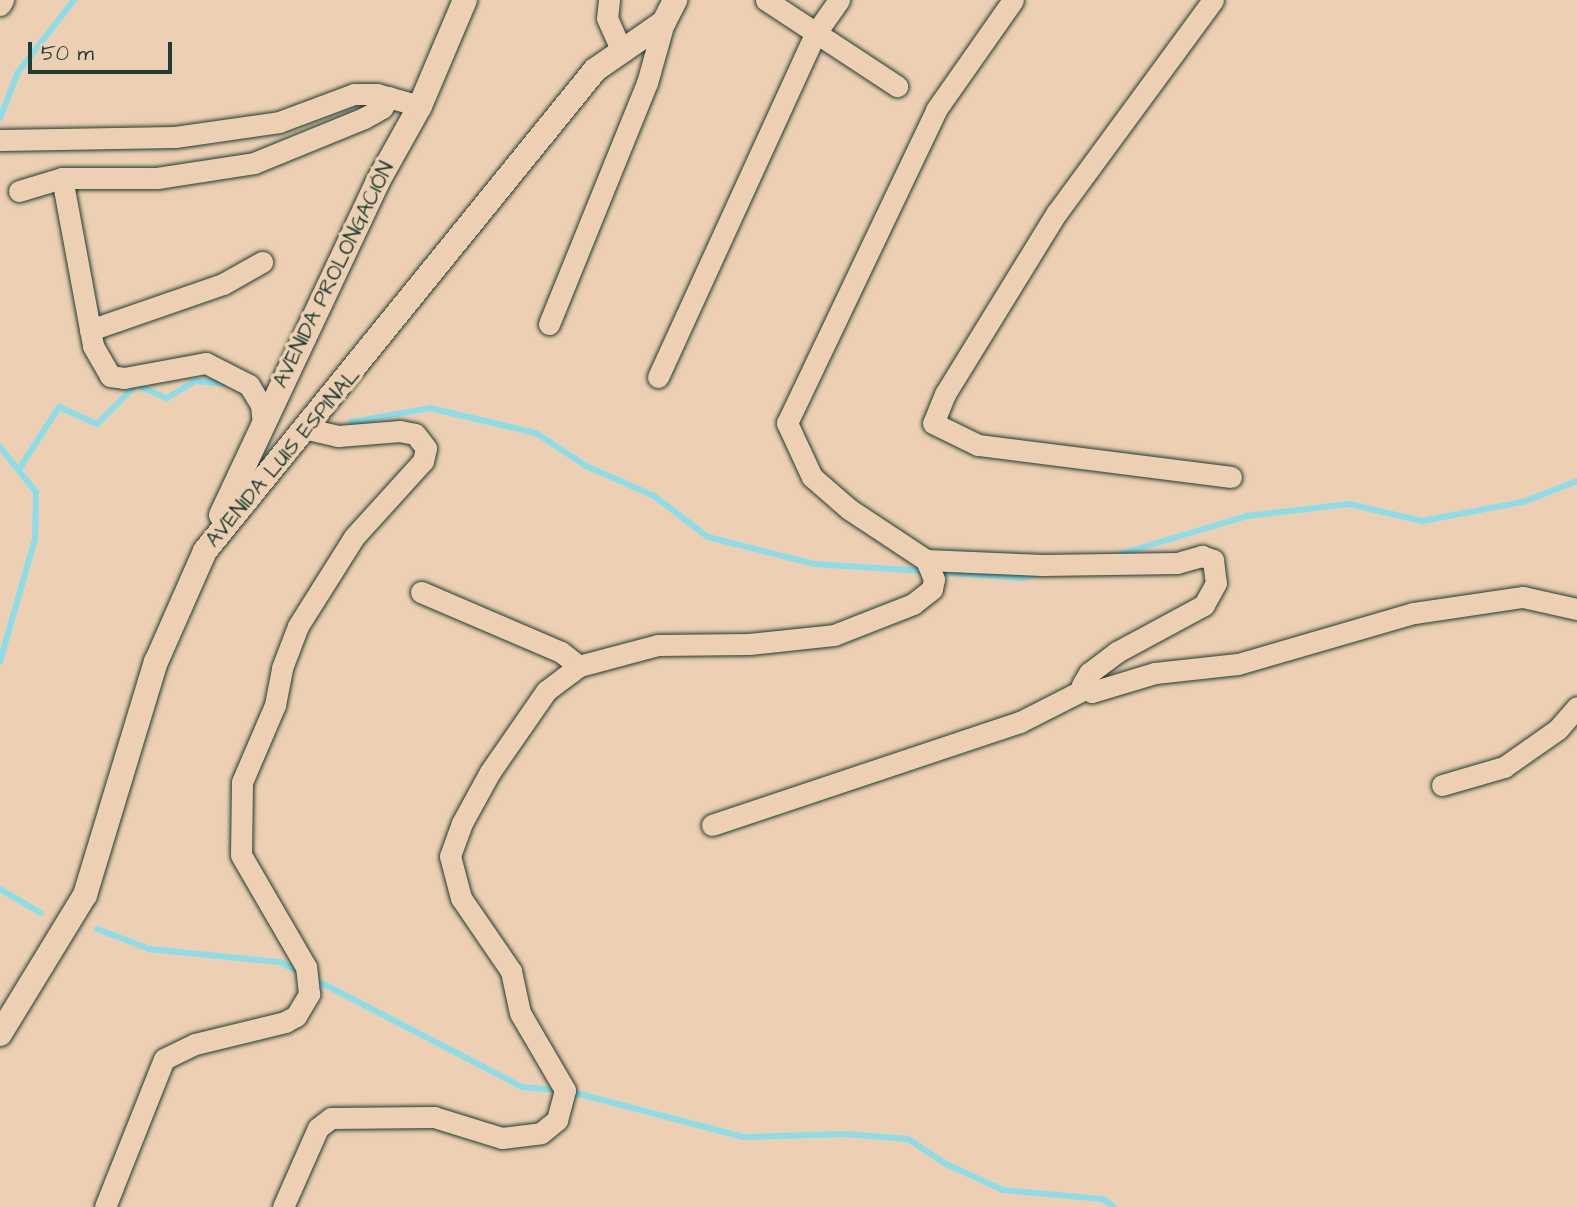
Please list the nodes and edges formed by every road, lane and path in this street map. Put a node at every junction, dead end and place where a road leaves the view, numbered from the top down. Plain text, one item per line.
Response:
1 (4, 0) edge
2 (465, 0) edge
3 (609, 0) edge
4 (766, 0) edge
5 (839, 0) edge
6 (1013, 0) edge
7 (1213, 0) edge
8 (0, 5) edge
9 (670, 11) edge
10 (815, 34) junction
11 (622, 52) junction
12 (897, 86) dead end
13 (389, 97) junction
14 (420, 106) junction
15 (0, 140) edge
16 (62, 178) junction
17 (19, 191) dead end
18 (262, 262) dead end
19 (549, 324) dead end
20 (90, 330) junction
21 (658, 377) dead end
22 (263, 423) junction
23 (307, 429) junction
24 (1231, 477) dead end
25 (205, 551) junction
26 (926, 560) junction
27 (422, 592) dead end
28 (1577, 609) edge
29 (579, 666) junction
30 (1084, 689) junction
31 (1577, 707) edge
32 (1442, 785) dead end
33 (712, 825) dead end
34 (0, 1034) edge
35 (105, 1207) edge
36 (283, 1207) edge

1 - 8 street
2 - 14 street, AVENIDA PROLONGACIÓN
3 - 11 street
4 - 10 street
5 - 10 street
6 - 26 street
7 - 24 street
9 - 11 street, AVENIDA LUIS ESPINAL
9 - 19 street
10 - 12 street
10 - 21 street
11 - 23 street, AVENIDA LUIS ESPINAL
13 - 14 street
13 - 15 street
13 - 16 street
14 - 22 street, AVENIDA PROLONGACIÓN
16 - 17 street
16 - 20 street
18 - 20 street
20 - 22 street
22 - 25 street, AVENIDA PROLONGACIÓN
23 - 25 street, AVENIDA LUIS ESPINAL
23 - 35 street
25 - 34 street, AVENIDA LUIS ESPINAL
26 - 29 street
26 - 30 street
27 - 29 street
28 - 30 street
29 - 36 street
30 - 33 street
31 - 32 street

